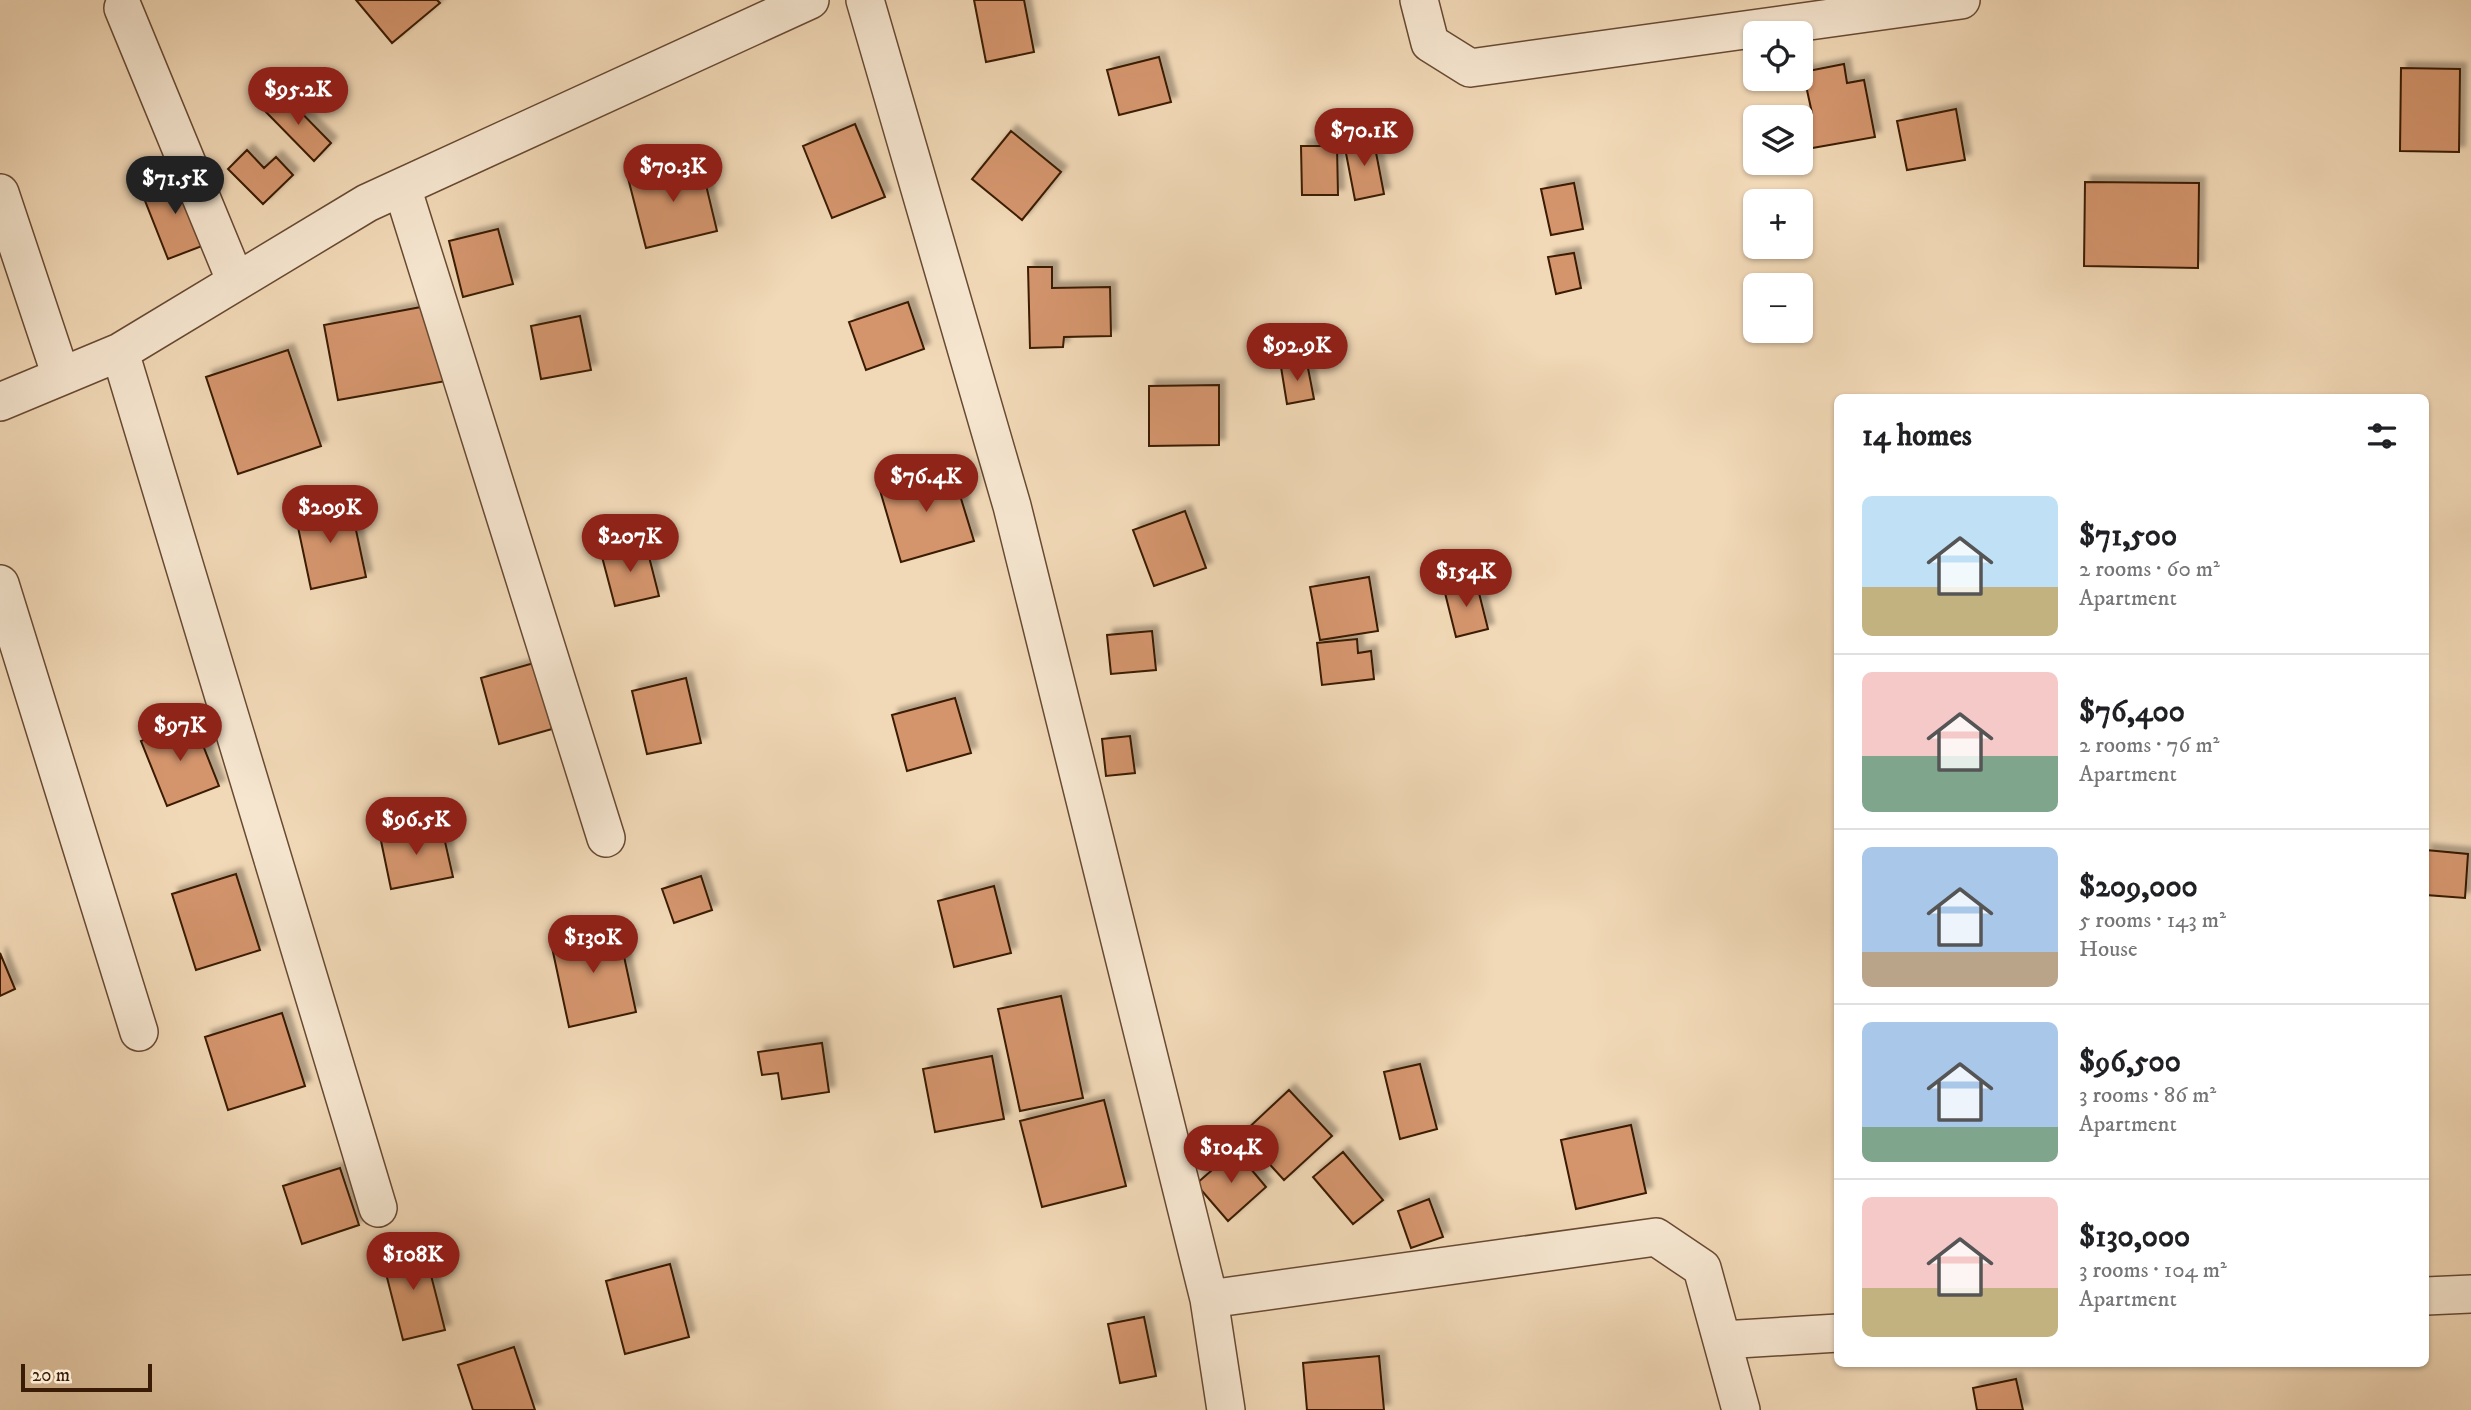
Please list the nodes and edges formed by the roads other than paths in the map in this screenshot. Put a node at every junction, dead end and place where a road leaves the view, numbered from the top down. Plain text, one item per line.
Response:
1 (810, 0) edge
2 (864, 0) edge
3 (1419, 0) edge
4 (1961, 0) edge
5 (122, 8) dead end
6 (402, 187) junction
7 (0, 193) edge
8 (236, 282) junction
9 (120, 352) junction
10 (61, 376) junction
11 (0, 402) edge
12 (0, 584) edge
13 (606, 838) dead end
14 (139, 1032) dead end
15 (378, 1208) dead end
16 (2471, 1294) edge
17 (2429, 1296) edge
18 (1209, 1298) junction
19 (1834, 1333) edge
20 (1721, 1340) junction
21 (1226, 1410) edge
22 (1741, 1410) edge

1 - 6 street
2 - 18 street
3 - 4 street
5 - 8 street
6 - 8 street
6 - 13 street
7 - 10 street
8 - 9 street
9 - 10 street
9 - 15 street
10 - 11 street
12 - 14 street
16 - 17 street
18 - 20 street
18 - 21 street
19 - 20 street
20 - 22 street

